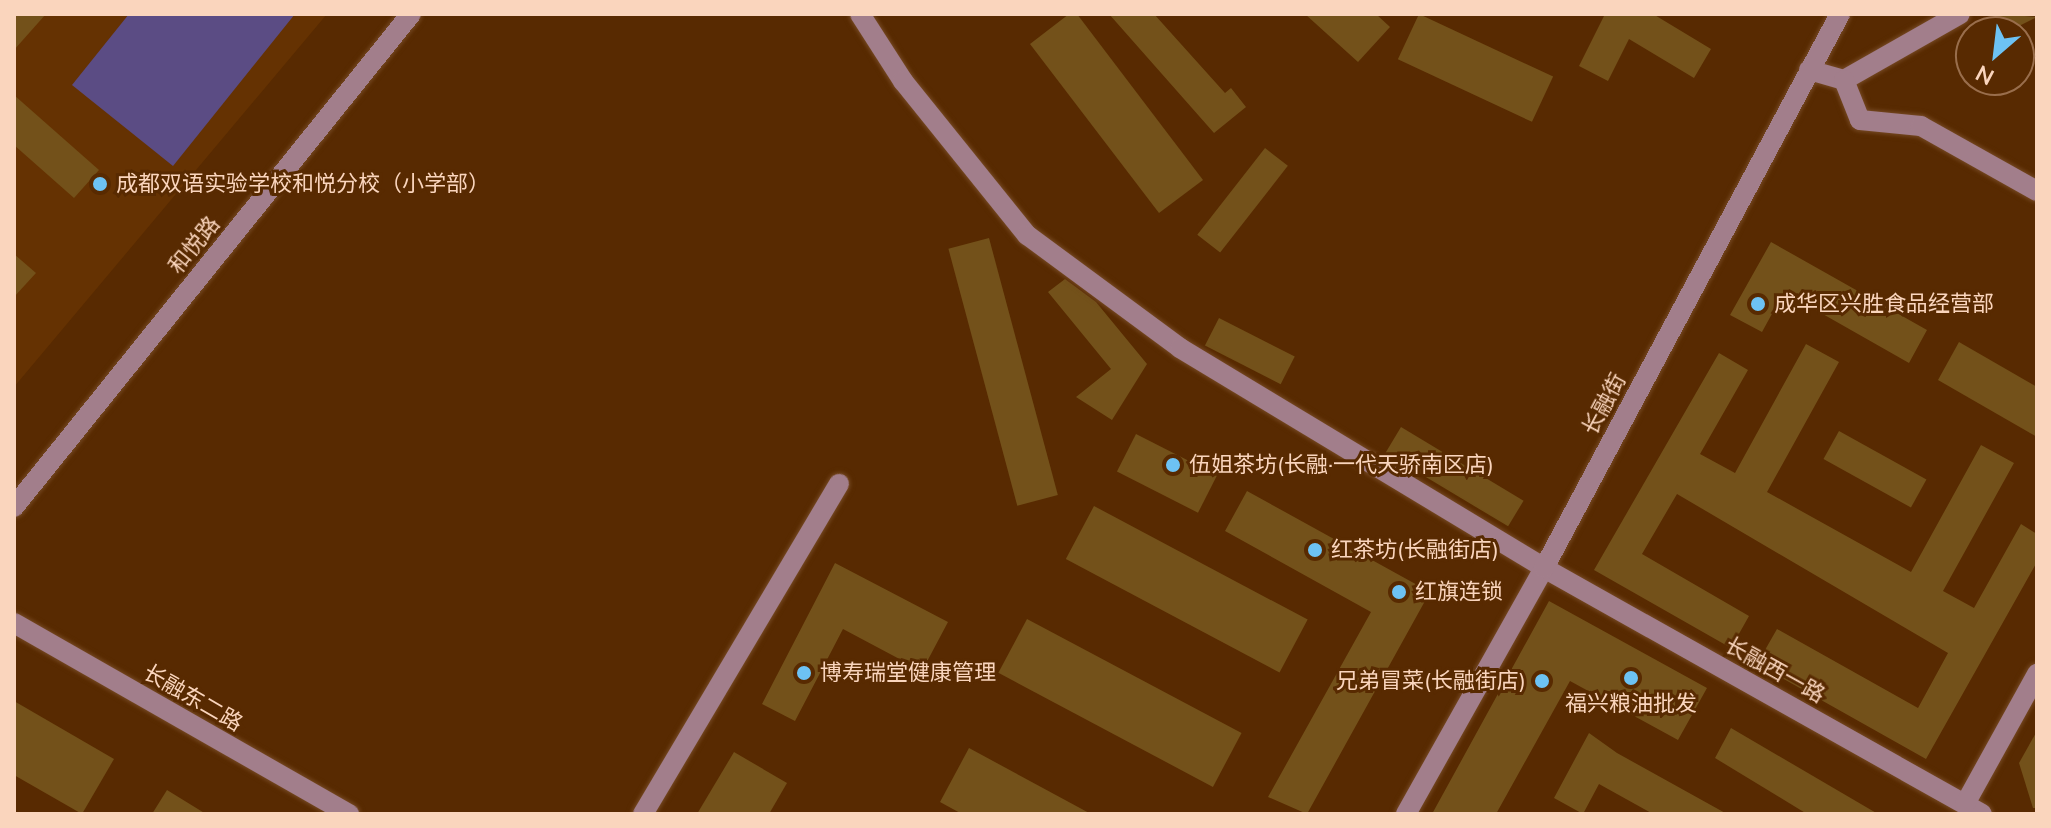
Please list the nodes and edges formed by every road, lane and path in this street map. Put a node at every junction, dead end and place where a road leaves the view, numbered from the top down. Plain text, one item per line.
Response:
1 (411, 14) edge
2 (860, 14) edge
3 (1840, 14) edge
4 (1960, 14) edge
5 (1809, 70) junction
6 (1844, 80) junction
7 (2037, 191) edge
8 (839, 484) dead end
9 (14, 507) edge
10 (1544, 568) junction
11 (14, 623) edge
12 (2037, 674) edge
13 (1974, 809) edge
14 (349, 814) edge
15 (643, 814) edge
16 (1406, 814) edge

1 - 9 street, 和悦路
2 - 10 street, 长融西一路
3 - 5 street, 长融街
4 - 6 street
5 - 6 street
5 - 10 street, 长融街
6 - 7 street
8 - 15 street
10 - 13 street, 长融西一路
10 - 16 street, 长融街
11 - 14 street, 长融东二路
12 - 13 street

